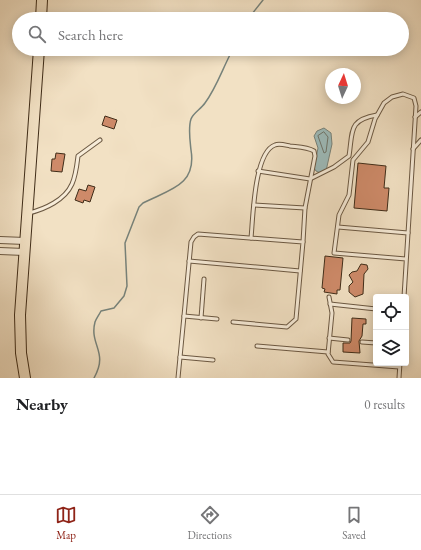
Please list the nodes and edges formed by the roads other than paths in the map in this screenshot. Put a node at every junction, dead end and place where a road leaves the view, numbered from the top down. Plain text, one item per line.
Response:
1 (42, 0) edge
2 (41, 12) edge
3 (38, 56) edge
4 (421, 112) edge
5 (377, 115) junction
6 (415, 117) junction
7 (100, 140) dead end
8 (421, 140) edge
9 (413, 150) junction
10 (258, 171) junction
11 (310, 179) junction
12 (254, 205) junction
13 (305, 208) junction
14 (27, 213) junction
15 (338, 227) junction
16 (408, 233) junction
17 (251, 238) junction
18 (0, 240) edge
19 (25, 241) junction
20 (302, 242) junction
21 (0, 251) edge
22 (24, 252) junction
23 (406, 259) junction
24 (189, 261) junction
25 (300, 271) junction
26 (204, 279) dead end
27 (23, 291) junction
28 (404, 294) edge
29 (329, 297) dead end
30 (330, 304) junction
31 (373, 308) edge
32 (184, 316) junction
33 (201, 318) junction
34 (217, 319) dead end
35 (232, 322) dead end
36 (329, 338) junction
37 (348, 340) dead end
38 (362, 342) dead end
39 (373, 343) edge
40 (257, 346) dead end
41 (328, 352) junction
42 (180, 357) junction
43 (213, 360) dead end
44 (373, 364) edge
45 (400, 366) edge
46 (25, 378) edge
47 (32, 378) edge
48 (178, 378) edge
49 (399, 378) edge

1 - 2 main road
3 - 14 main road
4 - 6 lane
5 - 6 lane
5 - 11 lane
5 - 15 lane
6 - 9 lane
7 - 14 lane
8 - 9 lane
9 - 16 lane
10 - 11 lane
10 - 11 lane
10 - 12 lane
11 - 13 lane
12 - 13 lane
12 - 17 lane
13 - 20 lane
14 - 19 main road
15 - 16 lane
15 - 23 lane
16 - 23 lane
17 - 20 lane
17 - 24 lane
18 - 19 street
19 - 22 main road
20 - 25 lane
21 - 22 street
22 - 27 main road
23 - 28 lane
24 - 25 lane
24 - 32 lane
25 - 35 lane
26 - 33 lane
27 - 46 main road
27 - 47 main road
29 - 30 lane
30 - 31 lane
30 - 36 lane
32 - 33 lane
32 - 42 lane
33 - 34 lane
36 - 37 lane
36 - 41 lane
38 - 39 lane
40 - 41 lane
41 - 44 lane
42 - 43 lane
42 - 48 lane
45 - 49 lane

